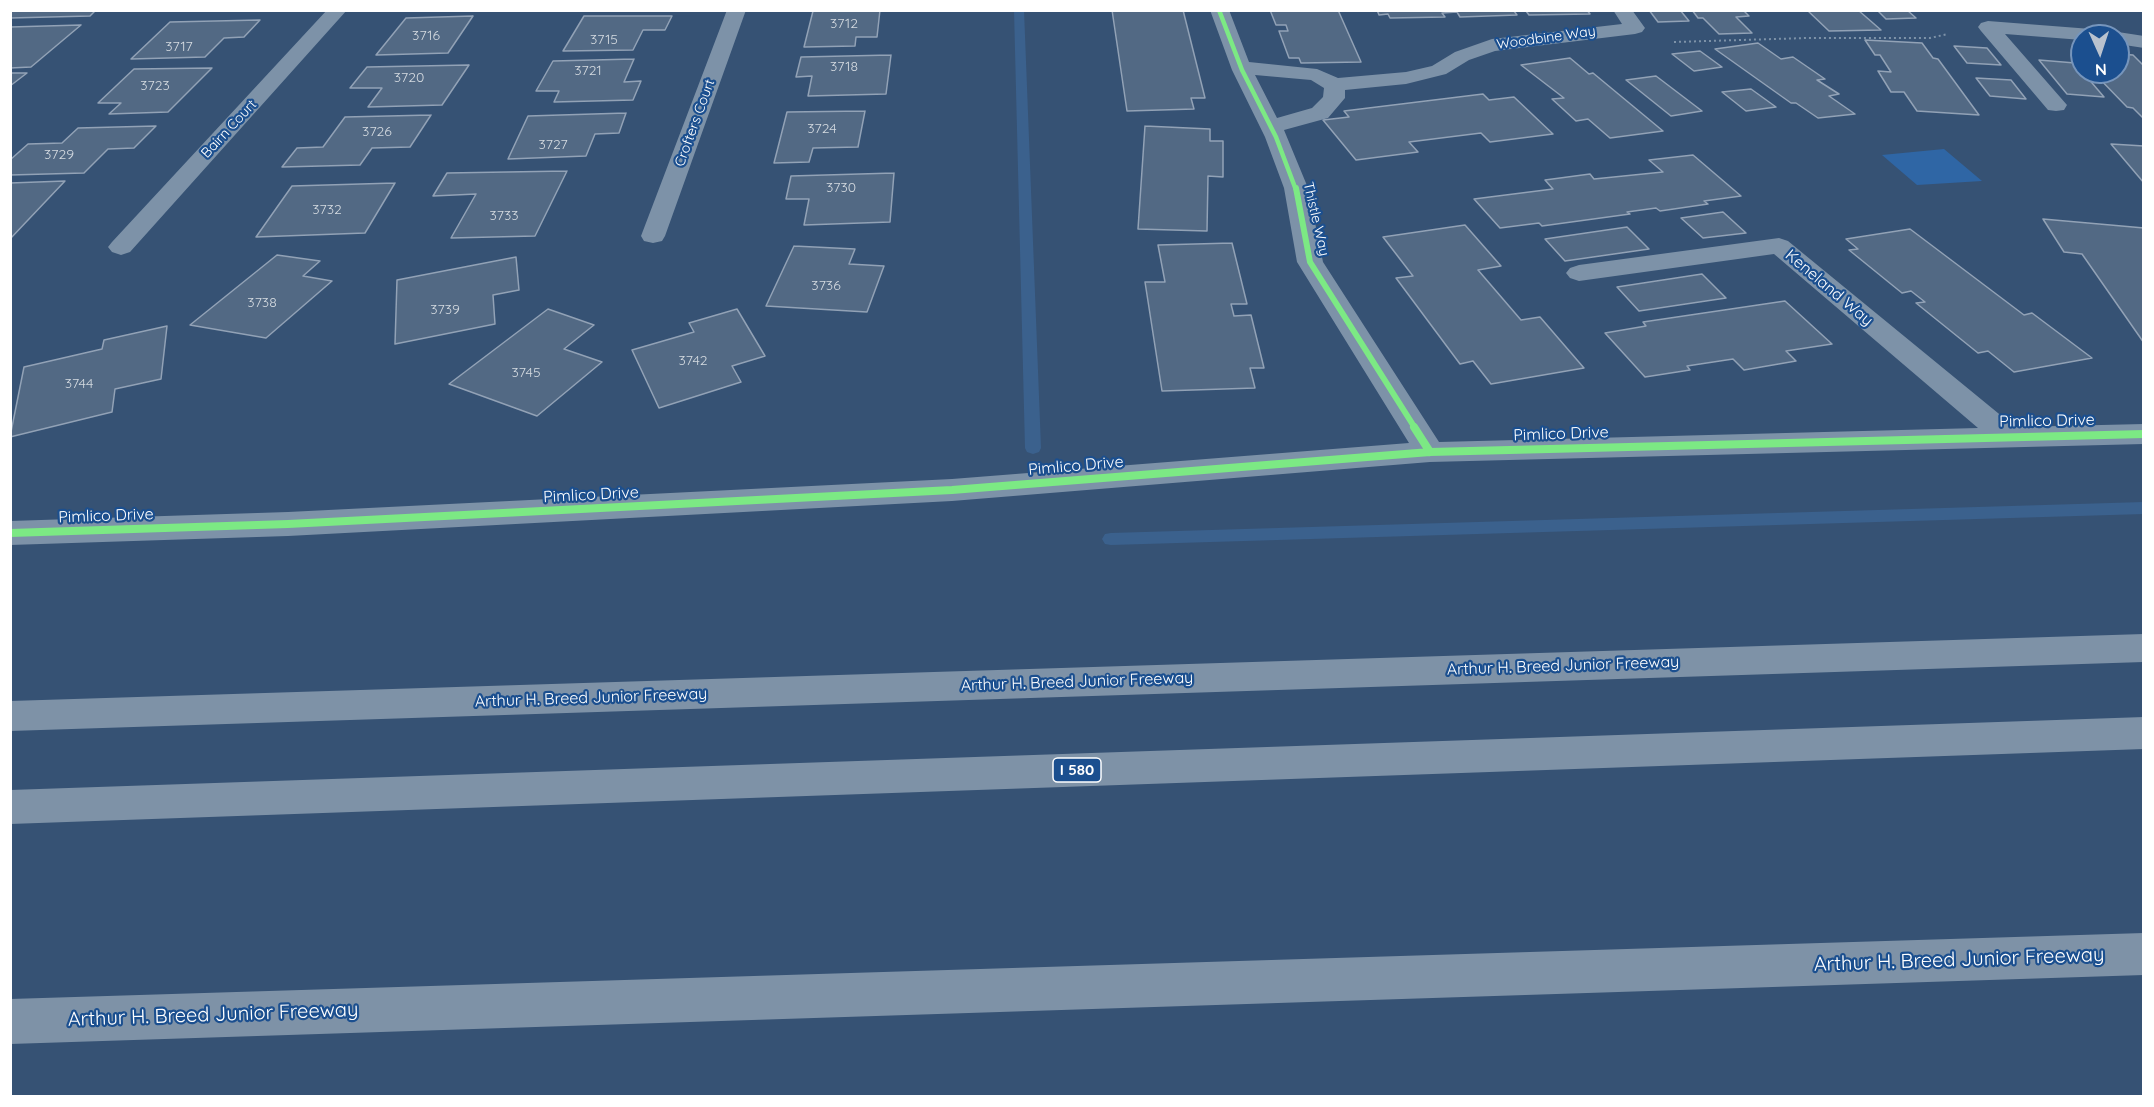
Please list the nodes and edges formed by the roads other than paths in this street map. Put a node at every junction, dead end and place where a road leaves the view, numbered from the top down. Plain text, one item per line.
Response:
1 (338, 10) edge
2 (737, 10) edge
3 (1220, 10) edge
4 (1624, 20) edge
5 (2070, 33) edge
6 (1242, 68) junction
7 (1334, 85) junction
8 (2056, 105) dead end
9 (1271, 127) junction
10 (653, 236) dead end
11 (121, 247) dead end
12 (1580, 273) dead end
13 (2144, 434) edge
14 (2005, 435) junction
15 (1430, 452) junction
16 (10, 532) edge
17 (2144, 648) edge
18 (10, 716) edge
19 (2144, 733) edge
20 (10, 807) edge
21 (2144, 954) edge
22 (10, 1022) edge

1 - 11 street, Bairn Court
2 - 10 street, Crofters Court
3 - 6 street, Thistle Way
4 - 7 street, Woodbine Way
5 - 8 street
6 - 7 street
6 - 9 street, Thistle Way
7 - 9 street
9 - 15 street, Thistle Way
12 - 14 street, Keneland Way
13 - 14 street, Pimlico Drive
14 - 15 street, Pimlico Drive
15 - 16 street, Pimlico Drive
17 - 18 highway, Arthur H. Breed Junior Freeway
19 - 20 highway, I 580
21 - 22 highway, Arthur H. Breed Junior Freeway

